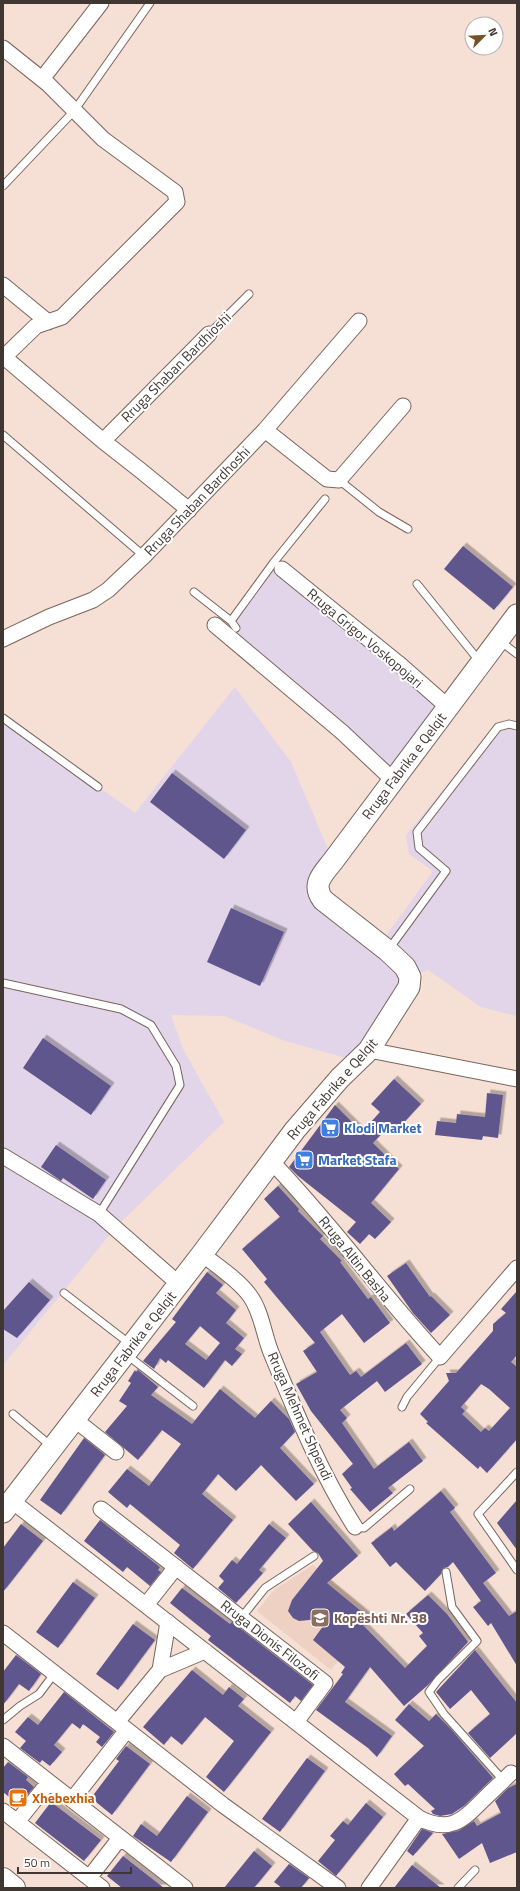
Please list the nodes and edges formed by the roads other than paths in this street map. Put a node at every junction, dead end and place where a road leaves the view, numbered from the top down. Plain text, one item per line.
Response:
1 (101, 3) edge
2 (150, 3) edge
3 (3, 48) edge
4 (42, 79) junction
5 (74, 111) junction
6 (3, 186) edge
7 (3, 285) edge
8 (249, 294) dead end
9 (359, 321) dead end
10 (48, 322) junction
11 (209, 334) joint
12 (3, 358) edge
13 (403, 406) dead end
14 (265, 430) junction
15 (3, 435) edge
16 (103, 441) junction
17 (339, 480) junction
18 (325, 498) dead end
19 (189, 510) junction
20 (408, 529) dead end
21 (144, 556) junction
22 (278, 566) junction
23 (417, 584) dead end
24 (194, 592) dead end
25 (517, 616) edge
26 (230, 621) junction
27 (215, 626) dead end
28 (236, 628) dead end
29 (3, 639) edge
30 (498, 640) junction
31 (517, 654) edge
32 (481, 663) junction
33 (448, 707) junction
34 (3, 718) edge
35 (517, 726) edge
36 (393, 780) junction
37 (98, 787) dead end
38 (388, 950) junction
39 (3, 983) edge
40 (369, 1050) junction
41 (517, 1079) edge
42 (3, 1156) edge
43 (271, 1160) junction
44 (99, 1214) junction
45 (202, 1254) junction
46 (517, 1268) edge
47 (179, 1284) junction
48 (64, 1293) dead end
49 (128, 1349) junction
50 (440, 1357) junction
51 (193, 1406) dead end
52 (402, 1407) dead end
53 (13, 1414) dead end
54 (74, 1420) junction
55 (53, 1448) junction
56 (116, 1452) dead end
57 (517, 1472) edge
58 (410, 1489) dead end
59 (7, 1503) edge
60 (101, 1509) dead end
61 (355, 1527) joint
62 (314, 1556) dead end
63 (176, 1567) junction
64 (517, 1570) edge
65 (446, 1572) dead end
66 (146, 1605) junction
67 (241, 1618) junction
68 (168, 1622) junction
69 (3, 1634) edge
70 (205, 1651) junction
71 (160, 1670) junction
72 (54, 1674) junction
73 (3, 1720) edge
74 (296, 1722) junction
75 (122, 1726) junction
76 (3, 1746) edge
77 (507, 1777) joint
78 (49, 1782) junction
79 (72, 1800) junction
80 (3, 1811) edge
81 (419, 1818) junction
82 (18, 1822) junction
83 (120, 1838) junction
84 (475, 1870) dead end
85 (89, 1878) junction
86 (102, 1888) edge
87 (185, 1888) edge
88 (338, 1888) edge
89 (369, 1888) edge
90 (458, 1888) edge

1 - 4 street
2 - 5 lane
3 - 4 street
4 - 5 street
5 - 6 lane
5 - 10 street
7 - 10 street
8 - 11 lane, Rruga Shaban Bardhioshi
9 - 14 street, Rruga Shaban Bardhoshi
10 - 12 street
11 - 16 street, Rruga Shaban Bardhioshi
12 - 16 street
13 - 17 street
14 - 17 street
14 - 19 street, Rruga Shaban Bardhoshi
15 - 21 lane
16 - 19 street
17 - 20 lane
18 - 22 lane
19 - 21 street, Rruga Shaban Bardhoshi
21 - 29 street, Rruga Shaban Bardhoshi
22 - 26 lane
22 - 33 street, Rruga Grigor Voskopojari
23 - 32 lane
24 - 26 lane
25 - 30 street, Rruga Fabrika e Qelqit
26 - 28 lane
27 - 36 street
30 - 31 lane
30 - 32 street, Rruga Fabrika e Qelqit
32 - 33 street, Rruga Fabrika e Qelqit
33 - 36 street, Rruga Fabrika e Qelqit
34 - 37 lane
35 - 38 lane
36 - 38 street, Rruga Fabrika e Qelqit
38 - 40 street, Rruga Fabrika e Qelqit
39 - 44 lane
40 - 41 street
40 - 43 street, Rruga Fabrika e Qelqit
42 - 44 street
43 - 45 street, Rruga Fabrika e Qelqit
43 - 50 street, Rruga Altin Basha
44 - 47 street
45 - 47 street, Rruga Fabrika e Qelqit
45 - 61 street, Rruga Mehmet Shpendi
46 - 50 street
47 - 49 street, Rruga Fabrika e Qelqit
48 - 49 lane
49 - 51 lane
49 - 54 street, Rruga Fabrika e Qelqit
50 - 52 lane
53 - 55 lane
54 - 55 street, Rruga Fabrika e Qelqit
54 - 56 street
55 - 59 street, Rruga Fabrika e Qelqit
57 - 64 lane
58 - 61 lane, Rruga Mehmet Shpendi
59 - 66 street
60 - 63 street, Rruga Dionis Filozofi
62 - 67 lane
63 - 66 street
63 - 67 street, Rruga Dionis Filozofi
65 - 77 lane
66 - 68 street
67 - 74 street, Rruga Dionis Filozofi
68 - 70 street
68 - 71 street
69 - 72 street
70 - 71 street
70 - 74 street
71 - 75 street
72 - 73 lane
72 - 75 street
74 - 81 street
75 - 79 street
75 - 88 street
76 - 78 street
77 - 81 street
78 - 79 street
78 - 82 street
79 - 83 street
80 - 82 street
81 - 89 street
82 - 85 street
83 - 85 street
83 - 87 street
84 - 90 lane
85 - 86 street

